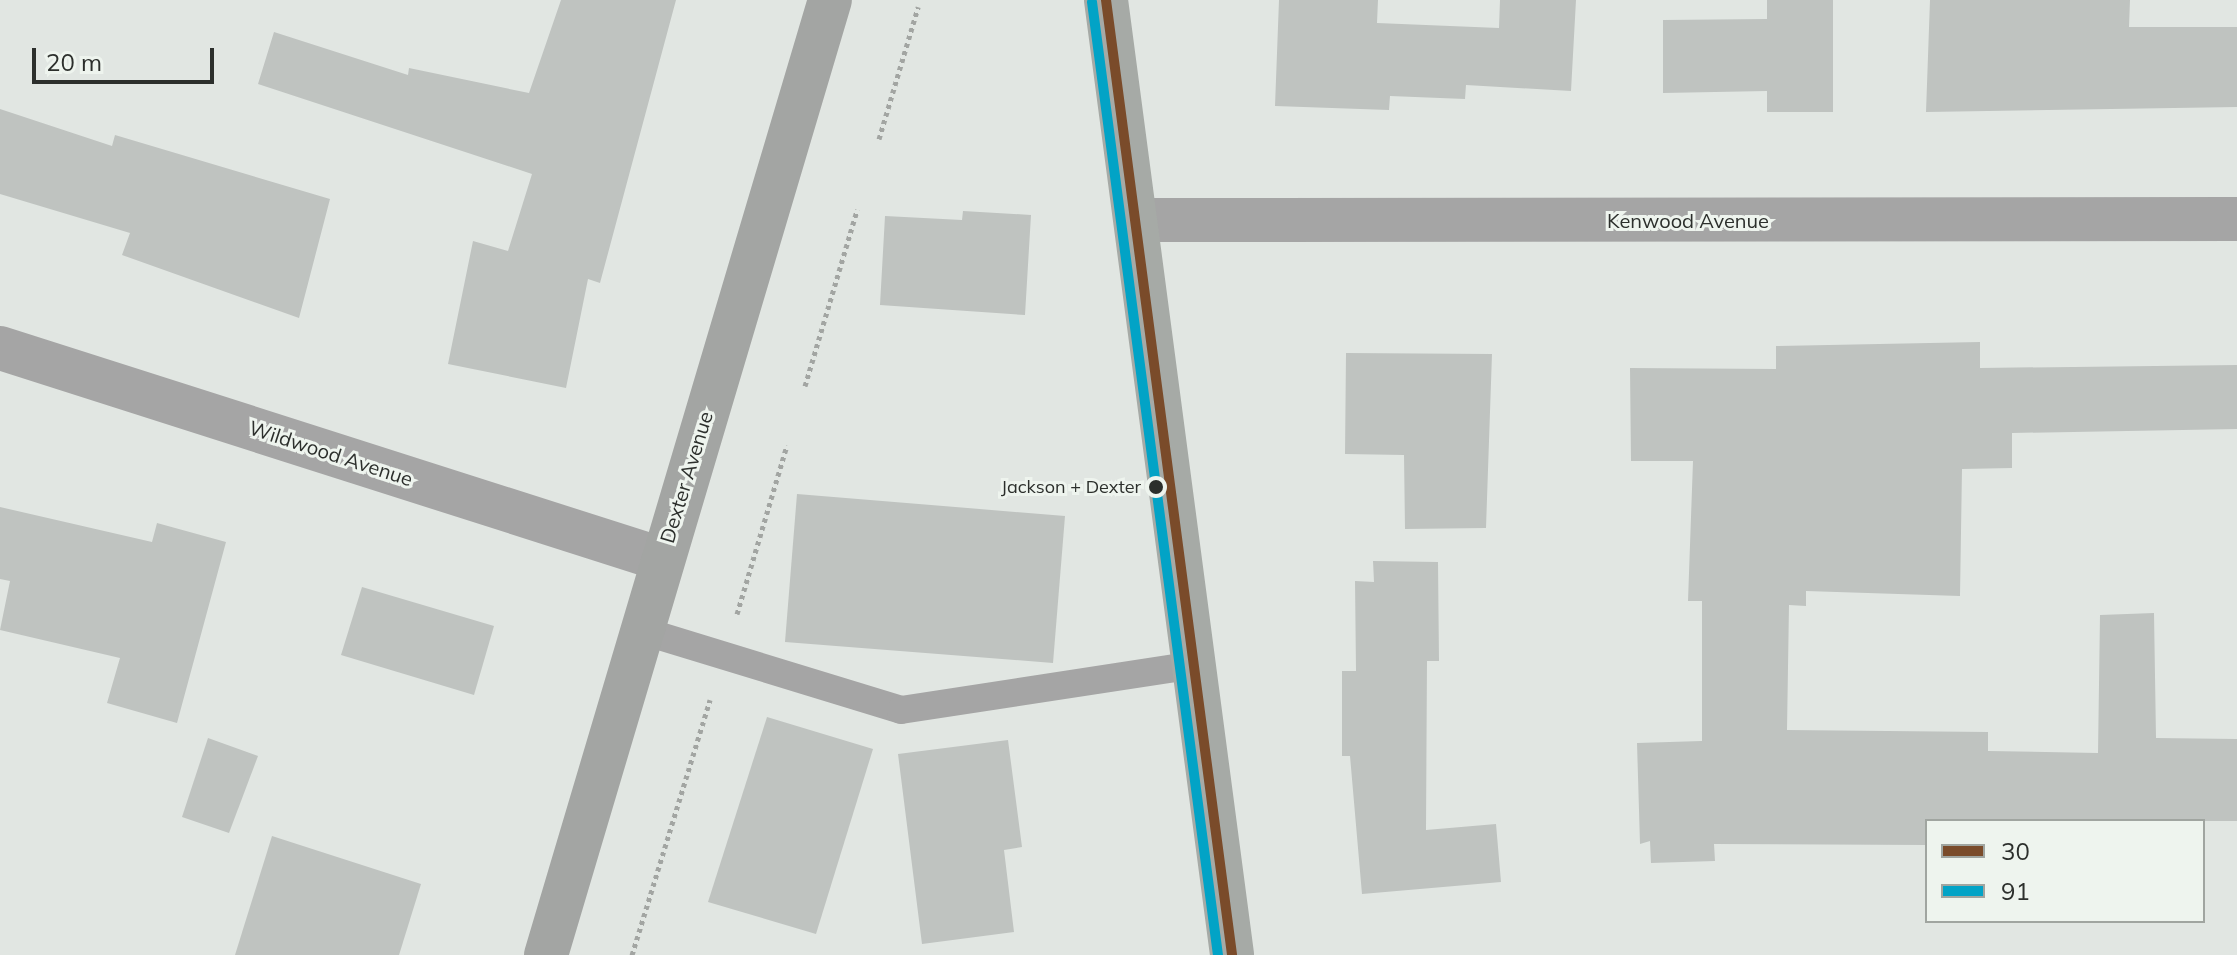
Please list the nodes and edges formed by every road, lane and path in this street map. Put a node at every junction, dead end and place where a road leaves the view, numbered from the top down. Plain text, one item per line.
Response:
1 (830, 0) edge
2 (1106, 0) edge
3 (918, 7) dead end
4 (879, 139) dead end
5 (857, 210) dead end
6 (2237, 219) edge
7 (1139, 220) junction
8 (0, 348) edge
9 (805, 386) dead end
10 (661, 559) junction
11 (640, 630) junction
12 (1196, 665) junction
13 (546, 955) edge
14 (1232, 955) edge

1 - 10 main road, Dexter Avenue
2 - 7 main road
3 - 4 path
5 - 9 path
6 - 7 street, Kenwood Avenue
7 - 12 main road
8 - 10 street, Wildwood Avenue
10 - 11 main road, Dexter Avenue
11 - 12 lane
11 - 13 main road, Dexter Avenue
12 - 14 main road

